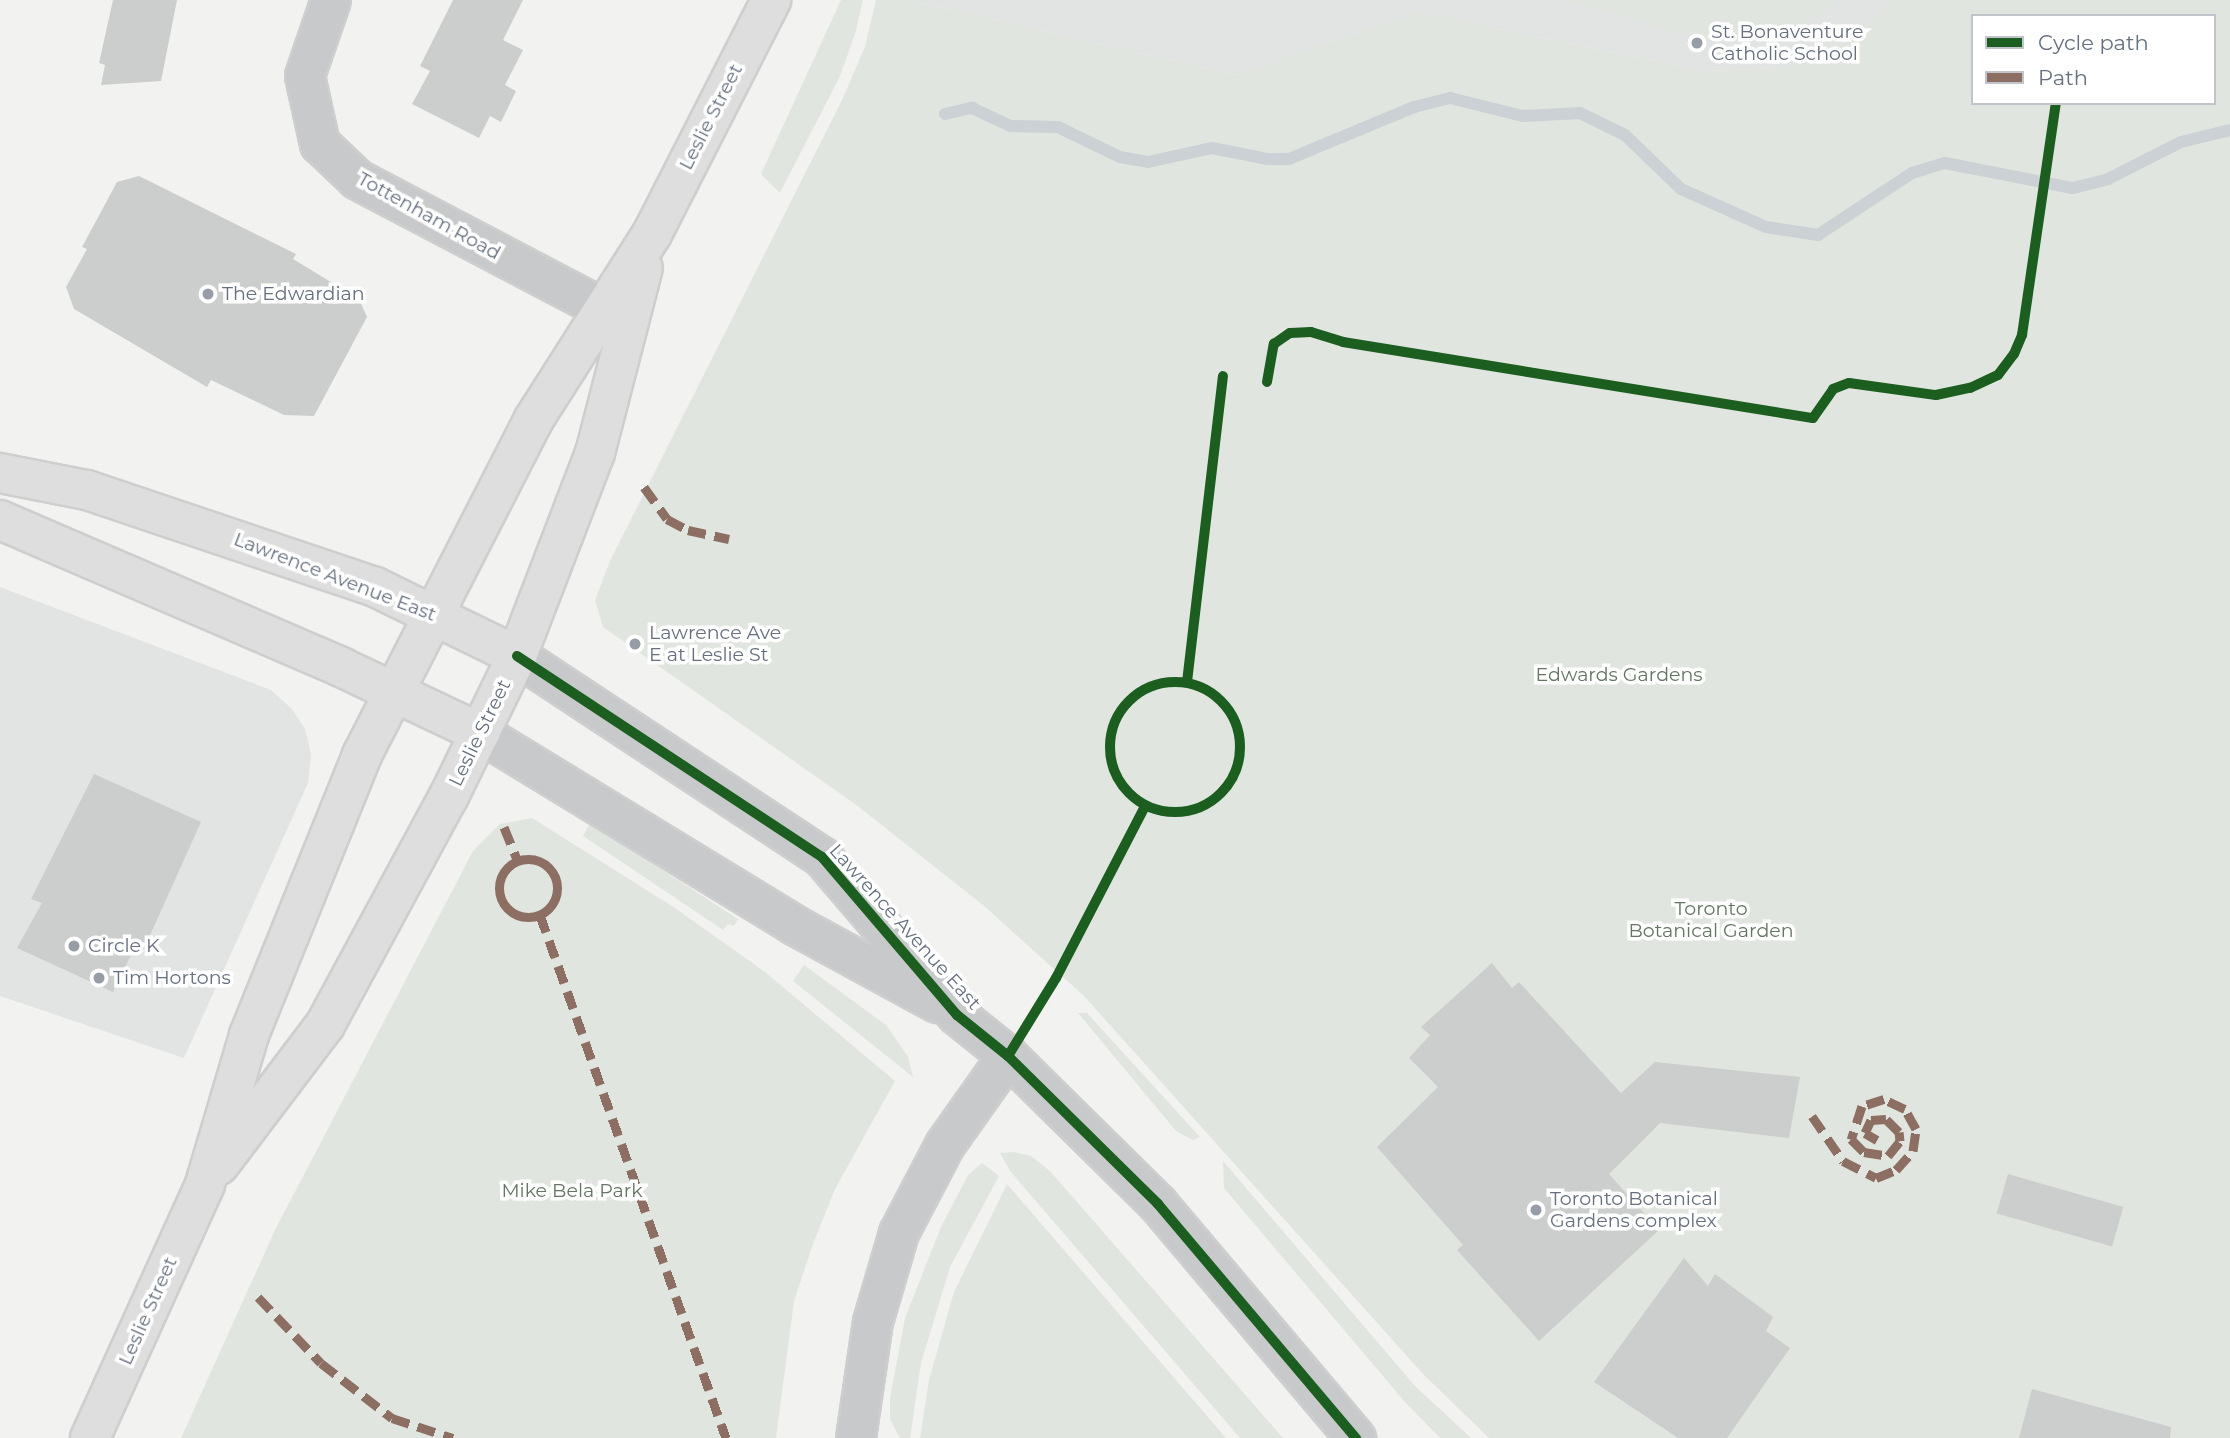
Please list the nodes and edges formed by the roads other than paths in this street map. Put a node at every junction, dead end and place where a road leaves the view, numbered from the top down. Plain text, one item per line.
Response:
1 (331, 0) edge
2 (771, 0) edge
3 (652, 234) junction
4 (604, 309) junction
5 (0, 473) edge
6 (0, 520) edge
7 (434, 612) junction
8 (517, 656) junction
9 (394, 690) junction
10 (480, 733) junction
11 (957, 1015) junction
12 (1008, 1056) junction
13 (205, 1184) junction
14 (90, 1438) edge
15 (856, 1438) edge
16 (1356, 1438) edge

1 - 4 street, Tottenham Road
2 - 3 main road, Leslie Street
3 - 4 main road, Leslie Street
3 - 8 main road, Leslie Street
4 - 7 main road, Leslie Street
5 - 7 main road, Lawrence Avenue East
6 - 9 main road, Lawrence Avenue East
7 - 8 main road, Lawrence Avenue East
7 - 9 main road, Leslie Street
8 - 10 main road, Leslie Street
8 - 11 street, Lawrence Avenue East
9 - 10 main road, Lawrence Avenue East
9 - 13 main road, Leslie Street
10 - 11 street, Lawrence Avenue East
10 - 13 main road, Leslie Street
11 - 12 street, Lawrence Avenue East
12 - 15 street
12 - 16 street, Lawrence Avenue East
13 - 14 main road, Leslie Street

